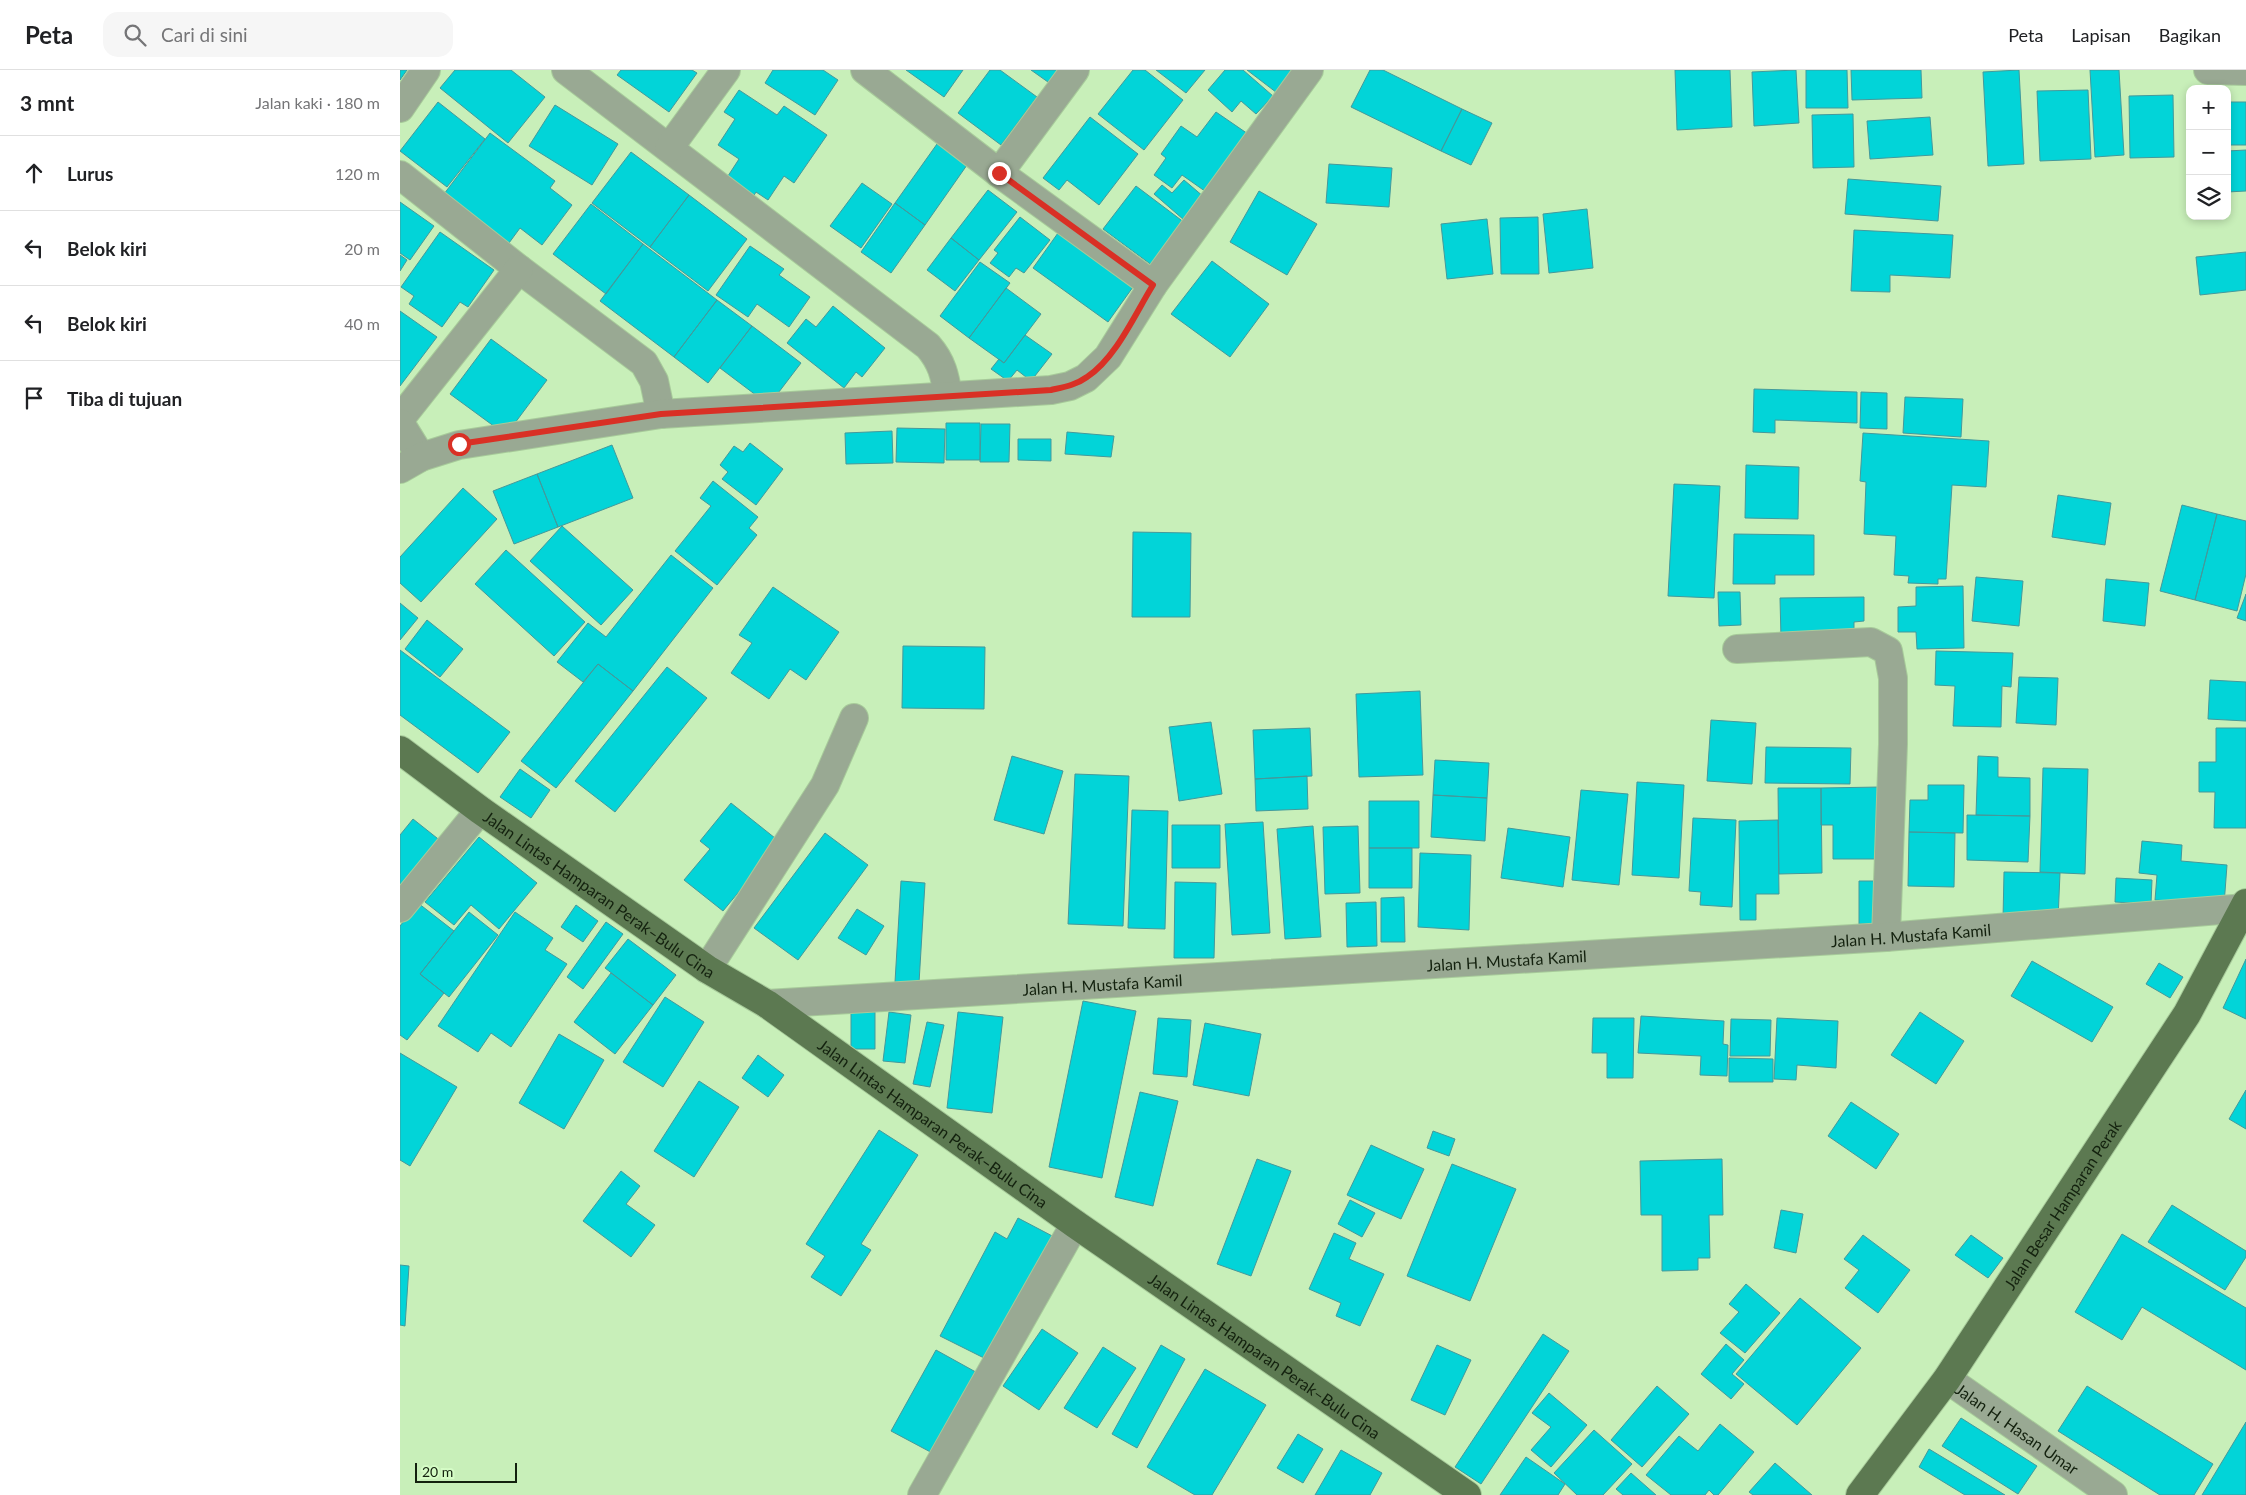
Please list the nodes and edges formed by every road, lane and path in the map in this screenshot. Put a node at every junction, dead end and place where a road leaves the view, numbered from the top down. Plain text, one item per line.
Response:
1 (426, 70) edge
2 (566, 70) edge
3 (726, 70) edge
4 (865, 70) edge
5 (1075, 70) edge
6 (1309, 70) edge
7 (2208, 70) edge
8 (2246, 71) edge
9 (400, 108) edge
10 (669, 148) junction
11 (999, 173) junction
12 (400, 175) edge
13 (519, 269) junction
14 (1153, 285) junction
15 (948, 396) junction
16 (661, 414) junction
17 (400, 419) edge
18 (400, 423) edge
19 (411, 463) edge
20 (1737, 649) dead end
21 (854, 718) dead end
22 (400, 750) edge
23 (480, 810) junction
24 (2245, 906) edge
25 (400, 908) edge
26 (1886, 937) junction
27 (707, 969) junction
28 (767, 1004) junction
29 (1074, 1224) junction
30 (1947, 1379) junction
31 (922, 1495) edge
32 (1467, 1495) edge
33 (1860, 1495) edge
34 (2113, 1495) edge

1 - 9 street
2 - 10 street
3 - 10 street
4 - 11 street
5 - 11 street
6 - 14 street
7 - 8 street
10 - 15 street
11 - 14 street
12 - 13 street
13 - 16 street
13 - 17 street
14 - 15 street
15 - 16 street
16 - 19 street
18 - 19 street
20 - 26 street
21 - 27 street
22 - 23 main road, Jalan Lintas Hamparan Perak–Bulu Cina
23 - 25 street
23 - 27 main road, Jalan Lintas Hamparan Perak–Bulu Cina
24 - 26 street, Jalan H. Mustafa Kamil
24 - 30 main road, Jalan Besar Hamparan Perak
26 - 28 street, Jalan H. Mustafa Kamil
27 - 28 main road, Jalan Lintas Hamparan Perak–Bulu Cina
28 - 29 main road, Jalan Lintas Hamparan Perak–Bulu Cina
29 - 31 street
29 - 32 main road, Jalan Lintas Hamparan Perak–Bulu Cina
30 - 33 main road, Jalan Besar Hamparan Perak
30 - 34 street, Jalan H. Hasan Umar

